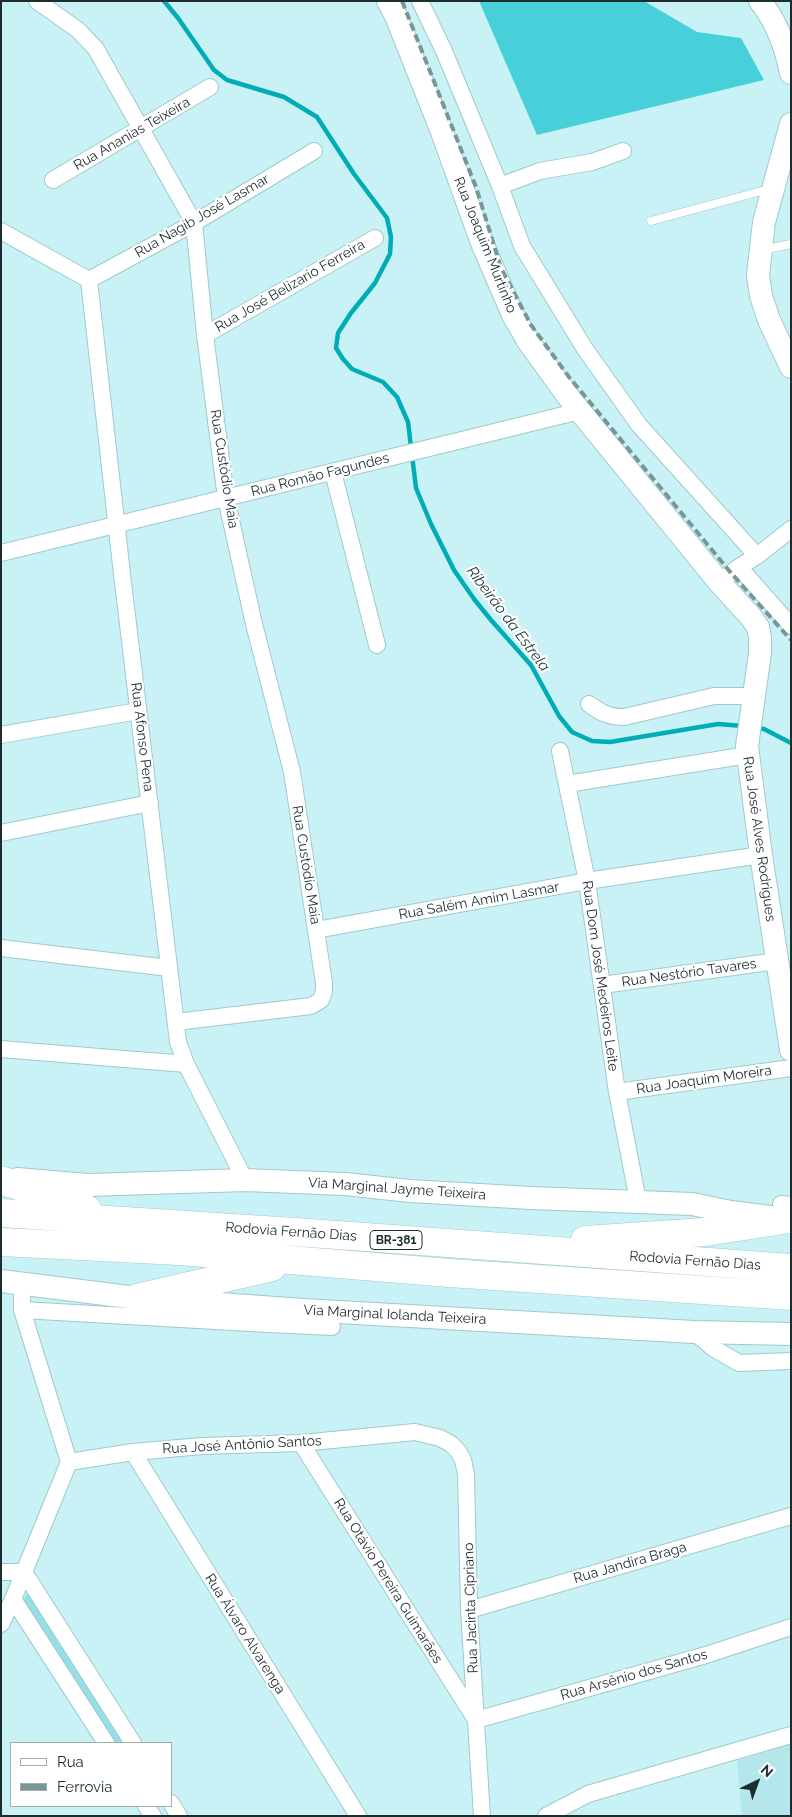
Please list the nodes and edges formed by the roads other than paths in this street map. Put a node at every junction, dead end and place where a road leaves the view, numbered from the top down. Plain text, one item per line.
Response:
1 (37, 1) edge
2 (388, 1) edge
3 (420, 1) edge
4 (760, 1) edge
5 (791, 73) edge
6 (210, 88) dead end
7 (791, 124) edge
8 (141, 129) junction
9 (314, 151) dead end
10 (623, 151) dead end
11 (53, 180) dead end
12 (500, 186) junction
13 (773, 188) junction
14 (651, 221) dead end
15 (194, 223) junction
16 (1, 231) edge
17 (375, 238) dead end
18 (791, 244) edge
19 (760, 250) junction
20 (89, 280) junction
21 (205, 335) junction
22 (791, 367) edge
23 (580, 411) junction
24 (333, 472) junction
25 (226, 498) junction
26 (116, 525) junction
27 (791, 529) edge
28 (1, 553) edge
29 (758, 556) junction
30 (739, 567) junction
31 (719, 582) junction
32 (791, 626) edge
33 (377, 644) dead end
34 (589, 704) dead end
35 (754, 704) junction
36 (138, 711) junction
37 (1, 735) edge
38 (748, 750) junction
39 (560, 751) dead end
40 (567, 784) junction
41 (150, 803) junction
42 (1, 833) edge
43 (761, 855) junction
44 (587, 881) junction
45 (316, 930) junction
46 (1, 948) edge
47 (777, 961) junction
48 (170, 968) junction
49 (602, 985) junction
50 (176, 1022) junction
51 (1, 1049) edge
52 (791, 1050) edge
53 (186, 1064) junction
54 (791, 1068) edge
55 (617, 1092) junction
56 (1, 1178) edge
57 (245, 1180) junction
58 (638, 1201) junction
59 (788, 1212) edge
60 (1, 1213) edge
61 (119, 1220) junction
62 (1, 1242) edge
63 (528, 1249) junction
64 (300, 1260) junction
65 (791, 1268) edge
66 (12, 1282) edge
67 (791, 1296) edge
68 (137, 1298) junction
69 (22, 1310) junction
70 (332, 1326) dead end
71 (694, 1332) junction
72 (791, 1334) edge
73 (791, 1361) edge
74 (415, 1432) joint
75 (300, 1443) junction
76 (133, 1452) junction
77 (69, 1462) junction
78 (791, 1516) edge
79 (1, 1572) edge
80 (24, 1572) junction
81 (13, 1600) junction
82 (469, 1610) junction
83 (1, 1624) edge
84 (791, 1627) edge
85 (476, 1720) junction
86 (791, 1734) edge
87 (105, 1742) edge
88 (132, 1742) edge
89 (172, 1806) edge
90 (179, 1816) edge
91 (358, 1816) edge
92 (482, 1816) edge
93 (546, 1816) edge

1 - 8 street, Rua Custódio Maia
2 - 23 main road, Rua Joaquim Murtinho
3 - 12 street
4 - 5 main road
6 - 8 street, Rua Ananias Teixeira
7 - 13 main road
8 - 11 street, Rua Ananias Teixeira
8 - 15 street, Rua Custódio Maia
9 - 15 street, Rua Nagib José Lasmar
10 - 12 street
12 - 29 street
13 - 14 lane
13 - 19 main road
15 - 20 street, Rua Nagib José Lasmar
15 - 21 street, Rua Custódio Maia
16 - 20 street
17 - 21 street, Rua José Belizario Ferreira
18 - 19 lane
19 - 22 main road
20 - 26 street, Rua Afonso Pena
21 - 25 street, Rua Custódio Maia
23 - 24 street, Rua Romão Fagundes
23 - 31 main road, Rua Joaquim Murtinho
24 - 25 street, Rua Romão Fagundes
24 - 33 street
25 - 26 street, Rua Romão Fagundes
25 - 45 street, Rua Custódio Maia
26 - 28 street, Rua Romão Fagundes
26 - 36 street, Rua Afonso Pena
27 - 29 street
29 - 30 street
30 - 31 street
30 - 32 street
31 - 35 main road, Rua José Alves Rodrigues
34 - 35 street
35 - 38 main road, Rua José Alves Rodrigues
36 - 37 street
36 - 41 street, Rua Afonso Pena
38 - 40 street
38 - 43 main road, Rua José Alves Rodrigues
39 - 40 street, Rua Dom José Medeiros Leite
40 - 44 street, Rua Dom José Medeiros Leite
41 - 42 street
41 - 48 street, Rua Afonso Pena
43 - 44 street, Rua Salém Amim Lasmar
43 - 47 main road, Rua José Alves Rodrigues
44 - 45 street, Rua Salém Amim Lasmar
44 - 49 street, Rua Dom José Medeiros Leite
45 - 50 street, Rua Custódio Maia
46 - 48 street
47 - 49 street, Rua Nestório Tavares
47 - 52 main road, Rua José Alves Rodrigues
48 - 50 street, Rua Afonso Pena
49 - 55 street, Rua Dom José Medeiros Leite
50 - 53 street, Rua Afonso Pena
51 - 53 street
53 - 57 street, Rua Afonso Pena
54 - 55 street, Rua Joaquim Moreira
55 - 58 street, Rua Dom José Medeiros Leite
56 - 57 main road, Via Marginal Jayme Teixeira
56 - 61 highway
57 - 58 main road, Via Marginal Jayme Teixeira
58 - 59 main road, Via Marginal Jayme Teixeira
59 - 63 highway
60 - 61 highway, Rodovia Fernão Dias / BR-381
61 - 63 highway, Rodovia Fernão Dias / BR-381
62 - 64 highway, Rodovia Fernão Dias / BR-381
63 - 65 highway, Rodovia Fernão Dias / BR-381
64 - 67 highway, Rodovia Fernão Dias / BR-381
64 - 68 highway
66 - 68 main road, Via Marginal Iolanda Teixeira
66 - 69 street
68 - 71 main road, Via Marginal Iolanda Teixeira
69 - 70 street
69 - 77 street
71 - 72 main road, Via Marginal Iolanda Teixeira
71 - 73 street
74 - 75 street, Rua José Antônio Santos
74 - 82 street, Rua Jacinta Cipriano
75 - 76 street, Rua José Antônio Santos
75 - 85 street, Rua Otávio Pereira Guimarães
76 - 77 street, Rua José Antônio Santos
76 - 91 street, Rua Álvaro Alvarenga
77 - 80 street
78 - 82 street, Rua Jandira Braga
79 - 80 street
80 - 81 street
80 - 88 street
81 - 83 street
81 - 87 street
82 - 85 street, Rua Jacinta Cipriano
84 - 85 street, Rua Arsênio dos Santos
85 - 92 street, Rua Jacinta Cipriano
86 - 93 street
89 - 90 street

